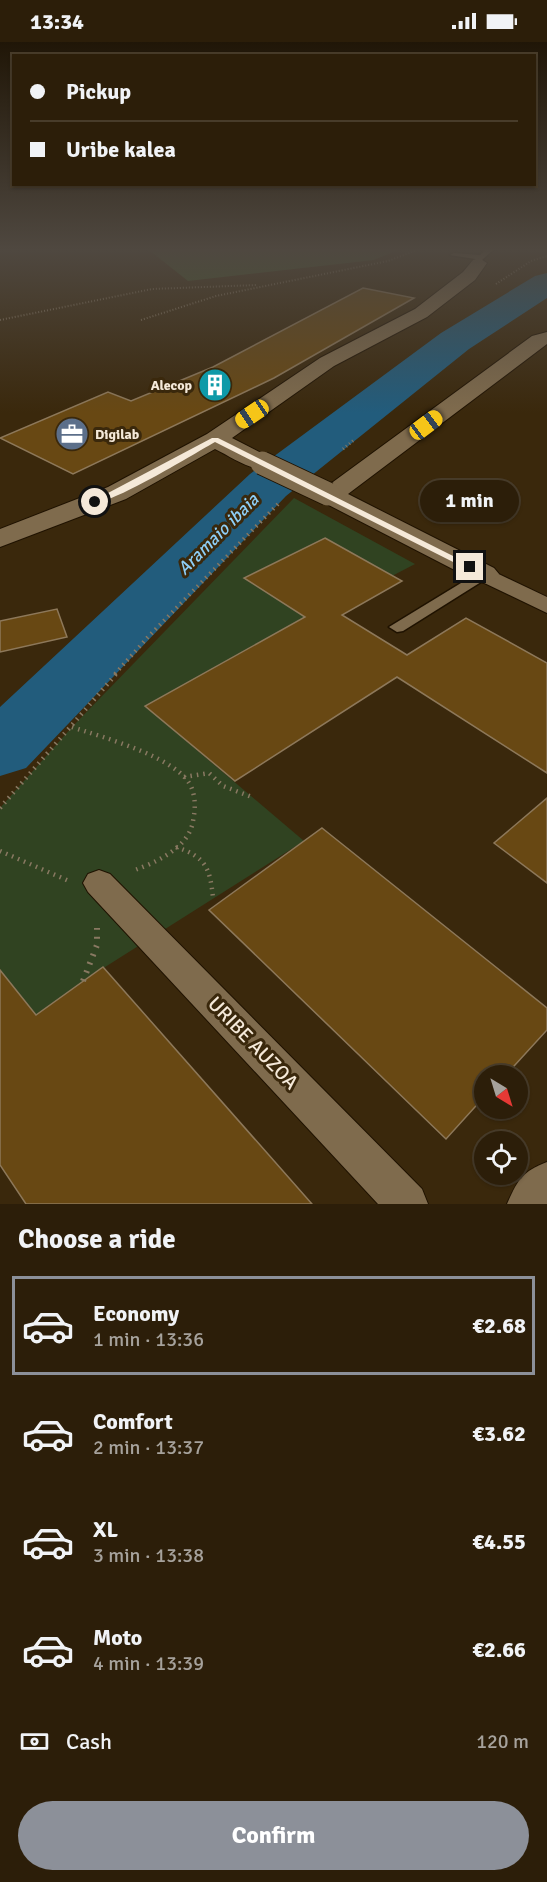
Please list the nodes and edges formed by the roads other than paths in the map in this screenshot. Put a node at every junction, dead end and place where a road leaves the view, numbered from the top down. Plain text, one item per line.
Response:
1 (433, 304) edge
2 (547, 338) edge
3 (215, 439) junction
4 (328, 494) junction
5 (0, 539) edge
6 (484, 574) junction
7 (547, 606) edge
8 (397, 627) dead end
9 (99, 883) road end
10 (547, 1191) edge
11 (407, 1204) edge
12 (537, 1204) edge

1 - 3 street
2 - 4 street
3 - 4 street, bridge
3 - 5 street
4 - 6 street
6 - 7 street
6 - 8 lane
9 - 11 street, URIBE AUZOA
10 - 12 street

